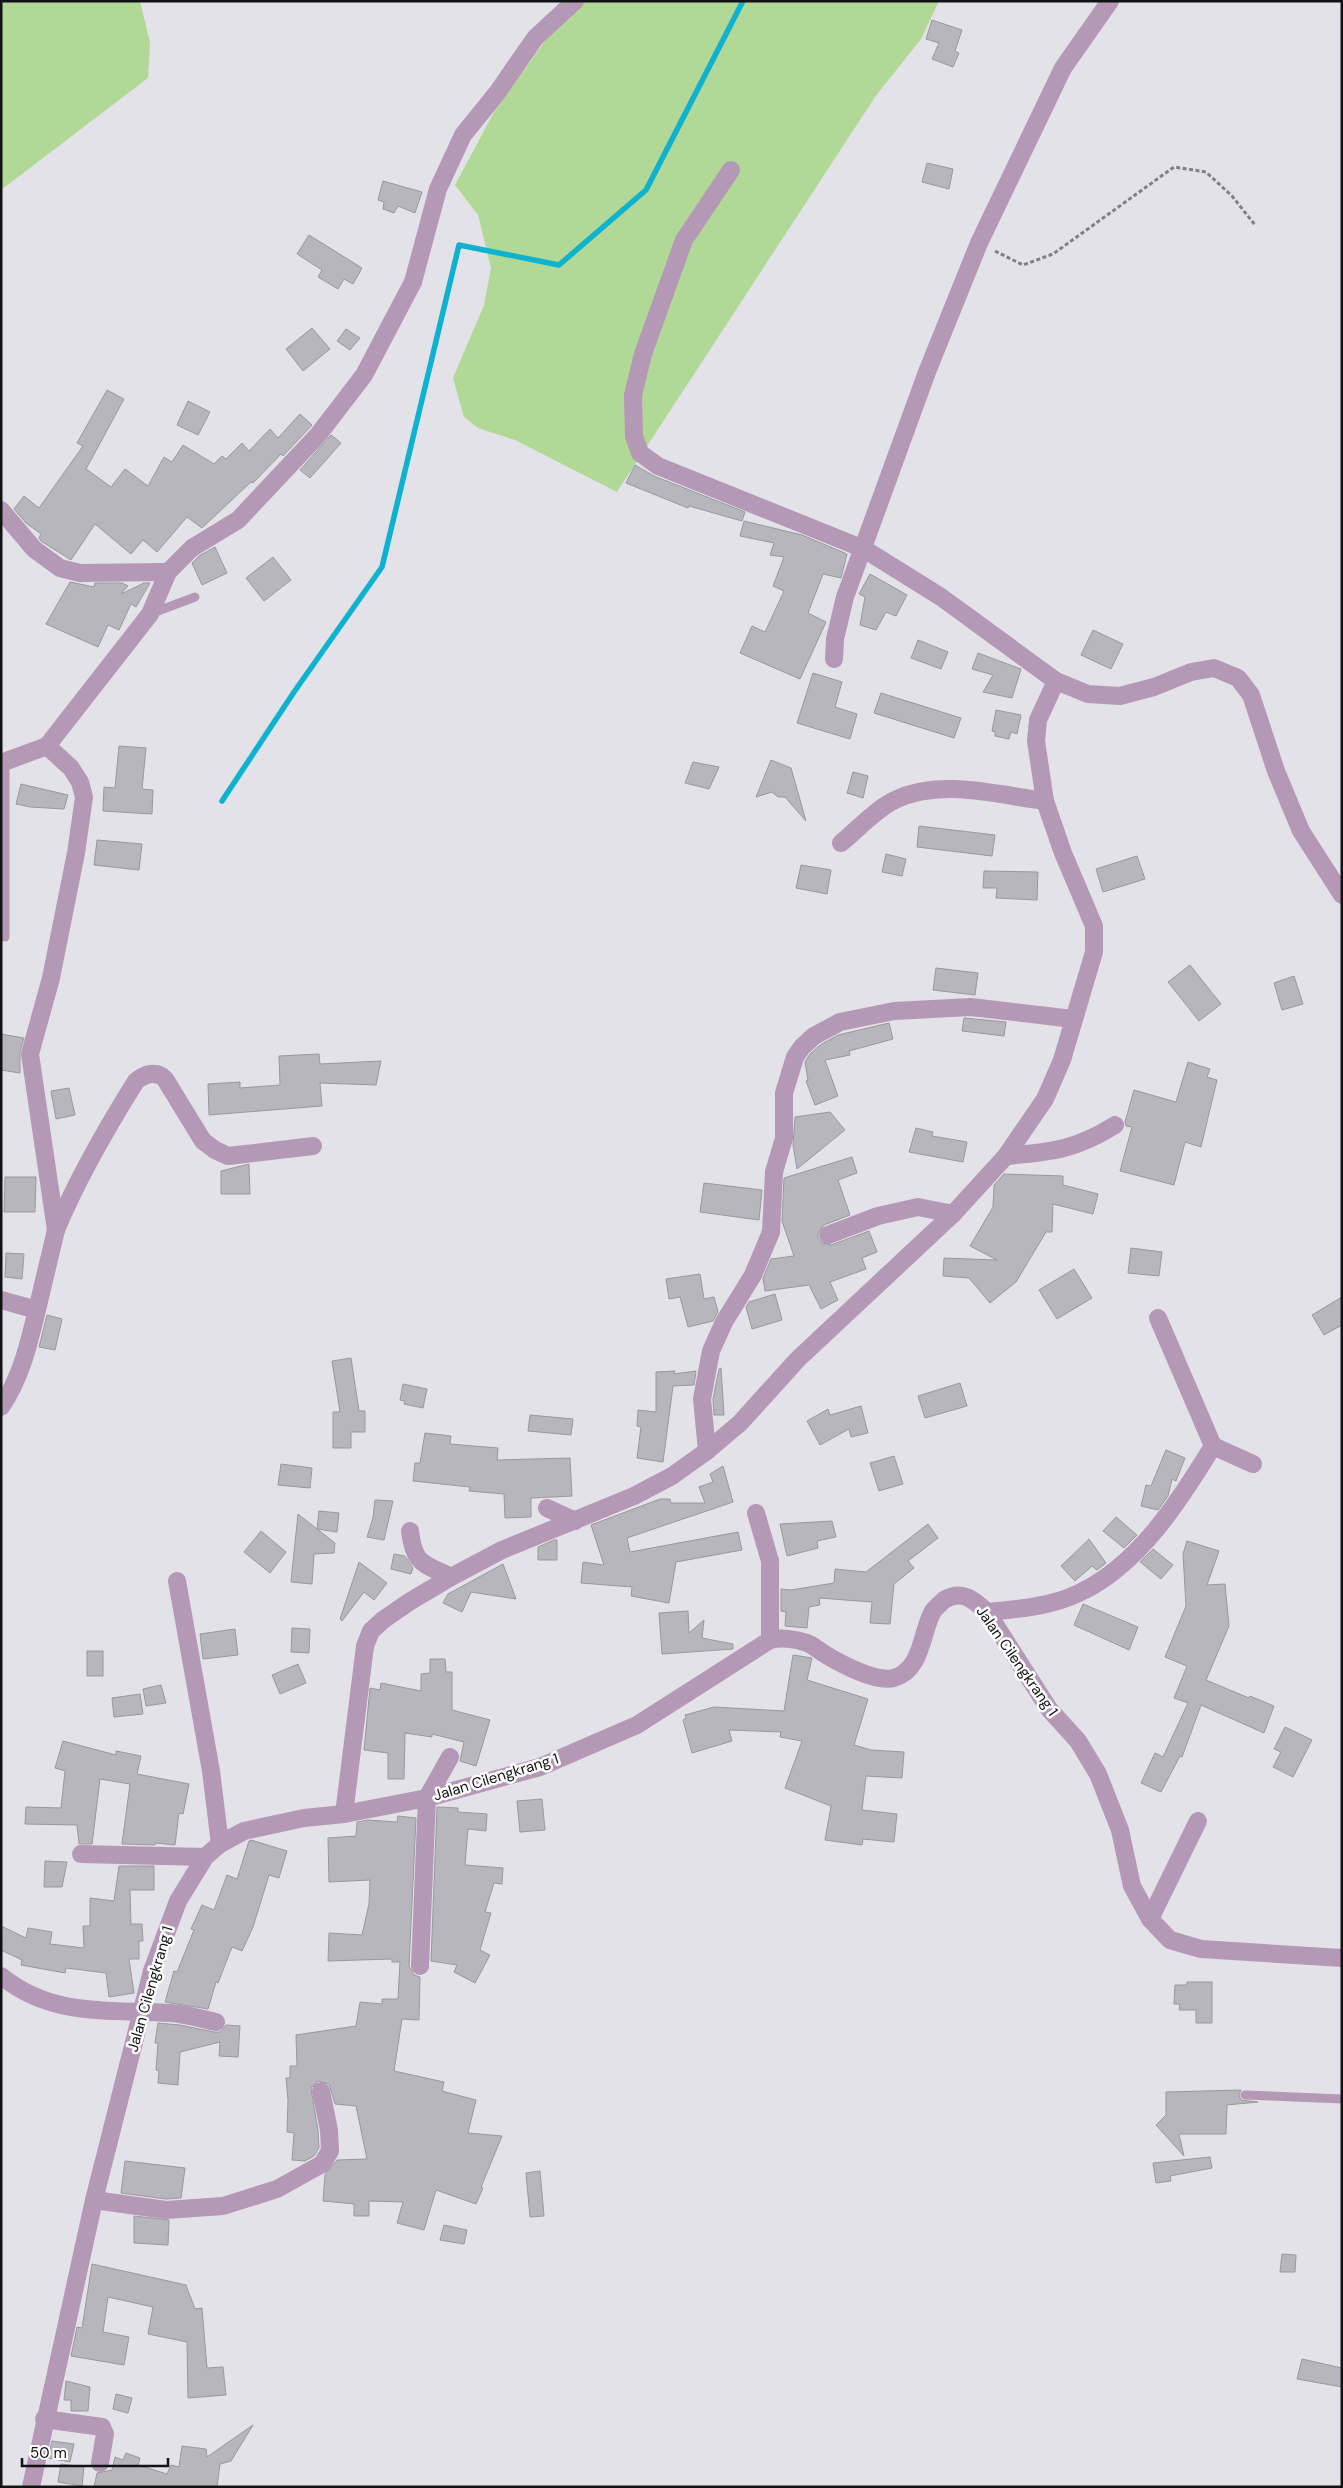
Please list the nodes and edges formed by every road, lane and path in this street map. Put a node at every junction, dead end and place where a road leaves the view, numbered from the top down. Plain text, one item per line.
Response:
1 (575, 1) edge
2 (1110, 1) edge
3 (731, 170) dead end
4 (1255, 225) dead end
5 (979, 243) junction
6 (1, 510) edge
7 (864, 549) junction
8 (168, 572) junction
9 (195, 597) dead end
10 (150, 614) junction
11 (834, 659) dead end
12 (1056, 680) junction
13 (47, 746) junction
14 (3, 763) edge
15 (1045, 801) junction
16 (841, 843) dead end
17 (1342, 895) edge
18 (5, 937) dead end
19 (1073, 1019) junction
20 (1115, 1125) dead end
21 (313, 1146) dead end
22 (1006, 1156) junction
23 (954, 1214) junction
24 (56, 1230) junction
25 (828, 1235) dead end
26 (1, 1300) edge
27 (37, 1310) junction
28 (1158, 1318) dead end
29 (1, 1407) edge
30 (1213, 1446) junction
31 (707, 1451) junction
32 (1253, 1464) dead end
33 (547, 1508) dead end
34 (756, 1513) dead end
35 (575, 1521) junction
36 (410, 1531) dead end
37 (451, 1577) junction
38 (177, 1581) dead end
39 (987, 1612) junction
40 (770, 1640) junction
41 (450, 1757) dead end
42 (427, 1798) junction
43 (344, 1814) junction
44 (1198, 1821) dead end
45 (220, 1844) junction
46 (81, 1854) dead end
47 (205, 1857) junction
48 (1150, 1919) junction
49 (1342, 1958) edge
50 (420, 1966) dead end
51 (1, 1976) edge
52 (142, 2013) junction
53 (216, 2022) dead end
54 (321, 2091) dead end
55 (1245, 2095) dead end
56 (1342, 2100) edge
57 (94, 2200) junction
58 (44, 2419) junction
59 (100, 2463) dead end
60 (31, 2487) edge

1 - 8 street
2 - 5 street
3 - 7 street
4 - 5 path
5 - 7 street
6 - 8 street
7 - 11 street
7 - 12 street
8 - 10 street
9 - 10 lane
10 - 13 street
12 - 15 street
12 - 17 street
13 - 14 street
13 - 24 street
14 - 18 lane
15 - 16 street
15 - 19 street
19 - 22 street
19 - 31 street
20 - 22 street
21 - 24 street
22 - 23 street
23 - 25 street
23 - 31 street
24 - 27 street
26 - 27 street
27 - 29 street
28 - 30 street
30 - 32 street
30 - 39 street
31 - 35 street
33 - 35 street
34 - 40 street
35 - 37 street
36 - 37 street
37 - 43 street
38 - 45 street
39 - 40 street, Jalan Cilengkrang 1
39 - 48 street, Jalan Cilengkrang 1
40 - 42 street, Jalan Cilengkrang 1
41 - 42 street
42 - 43 street, Jalan Cilengkrang 1
42 - 50 street
43 - 45 street, Jalan Cilengkrang 1
44 - 48 street
45 - 47 street, Jalan Cilengkrang 1
46 - 47 street
47 - 52 street, Jalan Cilengkrang 1
48 - 49 street, Jalan Cilengkrang 1
51 - 52 street
52 - 53 street
52 - 57 street, Jalan Cilengkrang 1
54 - 57 street
55 - 56 lane
57 - 58 street, Jalan Cilengkrang 1
58 - 59 street
58 - 60 street, Jalan Cilengkrang 1

